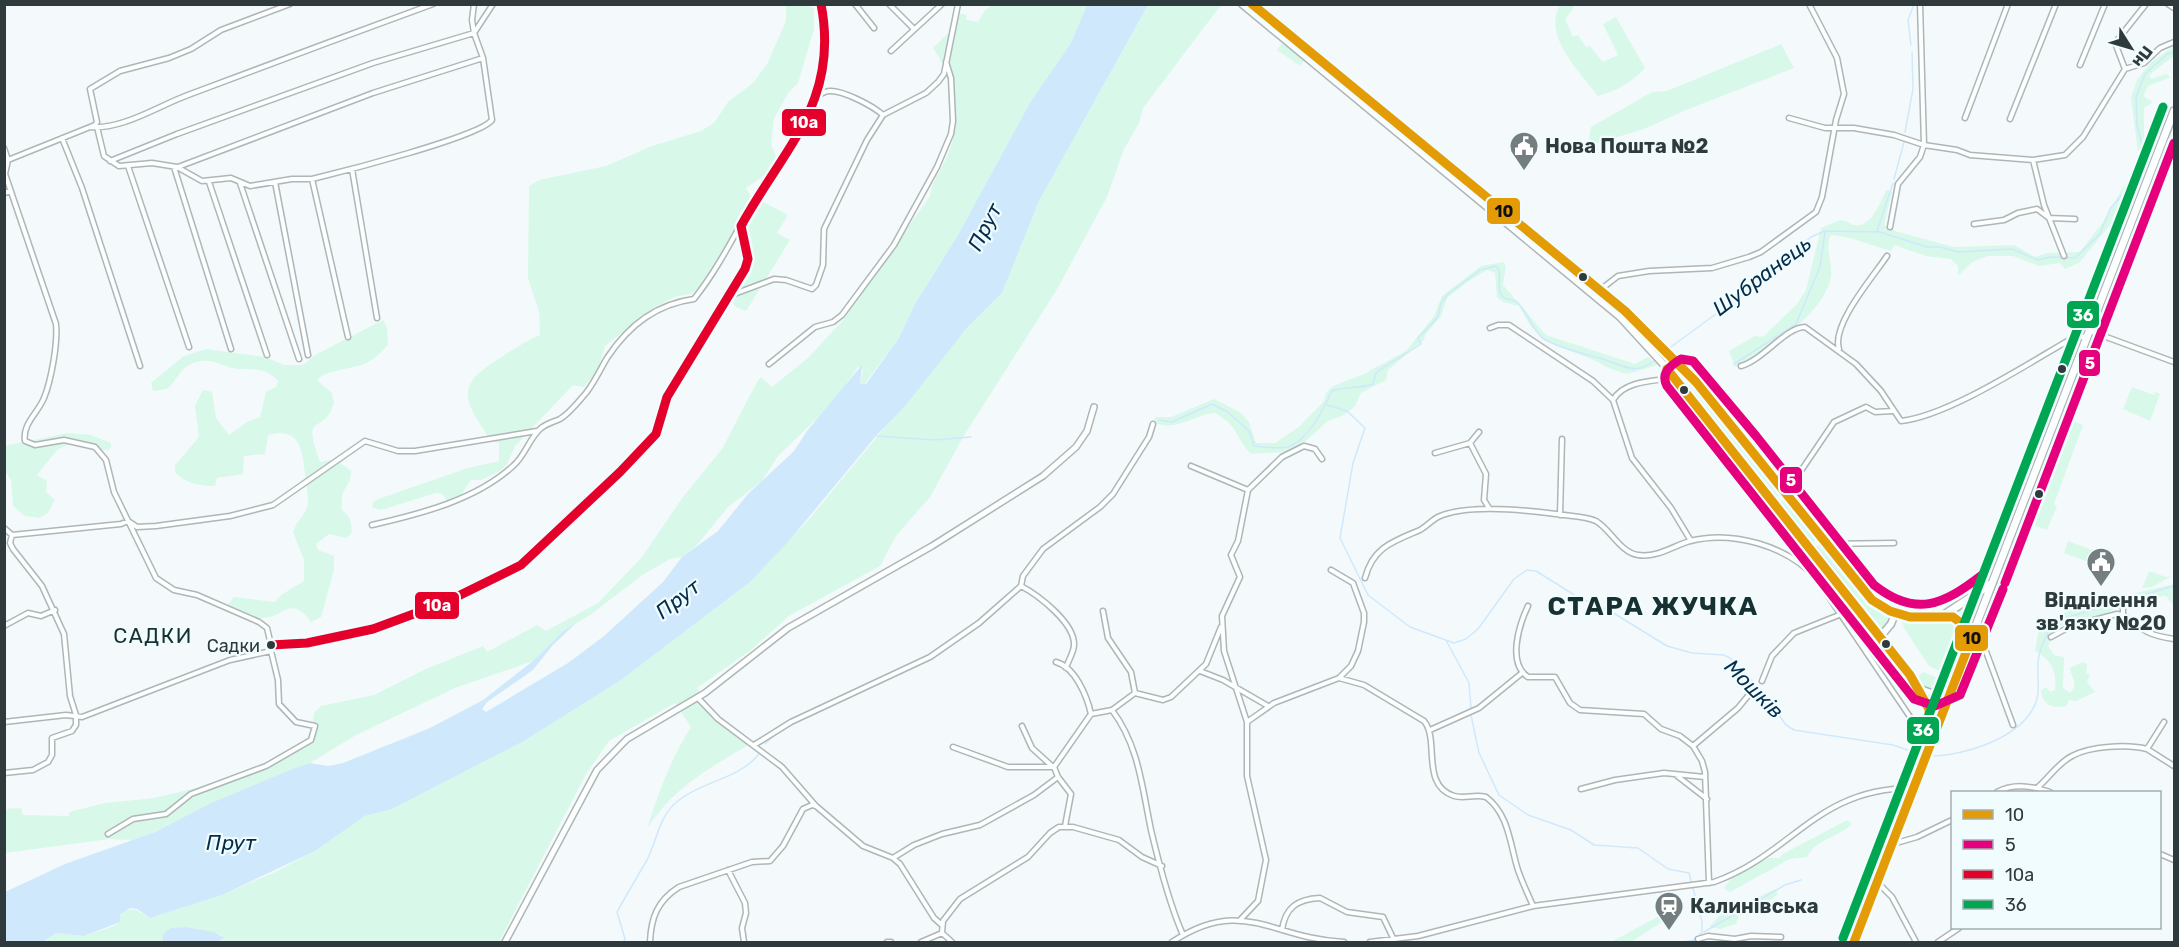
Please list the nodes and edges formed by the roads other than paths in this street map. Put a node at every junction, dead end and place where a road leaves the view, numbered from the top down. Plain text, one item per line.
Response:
1 (290, 4) edge
2 (433, 4) edge
3 (474, 4) edge
4 (493, 4) edge
5 (821, 4) edge
6 (855, 4) edge
7 (889, 4) edge
8 (942, 4) edge
9 (958, 4) edge
10 (1242, 4) edge
11 (1251, 4) edge
12 (1809, 4) edge
13 (1920, 4) edge
14 (2008, 4) edge
15 (2056, 4) edge
16 (2105, 4) edge
17 (2146, 4) edge
18 (2168, 4) edge
19 (2175, 8) edge
20 (874, 28) dead end
21 (915, 29) junction
22 (474, 33) junction
23 (2175, 42) edge
24 (891, 51) dead end
25 (1303, 51) junction
26 (483, 58) junction
27 (946, 62) junction
28 (2080, 65) dead end
29 (2125, 69) junction
30 (815, 96) junction
31 (2175, 111) edge
32 (883, 115) junction
33 (1789, 118) dead end
34 (1965, 118) dead end
35 (2010, 119) dead end
36 (90, 126) junction
37 (97, 127) junction
38 (1834, 127) junction
39 (62, 138) junction
40 (1924, 145) junction
41 (4, 148) edge
42 (9, 160) junction
43 (2033, 160) junction
44 (109, 162) junction
45 (128, 166) junction
46 (175, 167) junction
47 (352, 169) junction
48 (312, 179) junction
49 (209, 182) junction
50 (275, 182) junction
51 (240, 183) junction
52 (11, 191) junction
53 (4, 193) edge
54 (2049, 218) junction
55 (2075, 219) dead end
56 (1974, 224) dead end
57 (741, 226) junction
58 (1890, 227) dead end
59 (1887, 256) dead end
60 (2064, 256) dead end
61 (1600, 290) junction
62 (729, 296) junction
63 (1625, 311) junction
64 (1620, 317) junction
65 (377, 318) dead end
66 (1490, 328) dead end
67 (2089, 333) junction
68 (348, 338) dead end
69 (189, 347) dead end
70 (231, 349) dead end
71 (1839, 350) junction
72 (267, 355) dead end
73 (308, 355) dead end
74 (299, 359) dead end
75 (2175, 362) edge
76 (769, 364) dead end
77 (140, 366) dead end
78 (1741, 366) dead end
79 (1685, 370) junction
80 (1676, 378) junction
81 (1613, 400) junction
82 (1094, 407) dead end
83 (1893, 411) junction
84 (1153, 424) dead end
85 (537, 431) junction
86 (1479, 432) dead end
87 (1562, 440) dead end
88 (1470, 443) junction
89 (1435, 453) dead end
90 (1322, 459) dead end
91 (1191, 466) dead end
92 (1248, 490) junction
93 (1786, 493) junction
94 (1775, 502) junction
95 (1489, 508) junction
96 (1560, 515) junction
97 (128, 521) junction
98 (372, 525) dead end
99 (4, 528) edge
100 (12, 535) junction
101 (1691, 540) junction
102 (1824, 542) junction
103 (1894, 543) dead end
104 (1811, 548) junction
105 (1331, 570) dead end
106 (1365, 578) dead end
107 (1993, 582) junction
108 (1020, 586) junction
109 (1528, 606) dead end
110 (2123, 606) dead end
111 (55, 610) junction
112 (1102, 611) dead end
113 (1895, 614) junction
114 (1839, 615) junction
115 (1944, 615) junction
116 (2123, 615) junction
117 (1222, 623) junction
118 (1976, 625) junction
119 (4, 626) edge
120 (1880, 637) junction
121 (1972, 637) junction
122 (2052, 637) dead end
123 (2175, 639) edge
124 (271, 645) junction
125 (271, 651) junction
126 (1056, 662) dead end
127 (1066, 668) junction
128 (1200, 671) junction
129 (1522, 673) junction
130 (1339, 678) junction
131 (1762, 681) dead end
132 (1235, 686) junction
133 (1951, 687) junction
134 (1920, 689) junction
135 (1752, 692) dead end
136 (1135, 693) junction
137 (698, 698) junction
138 (1269, 706) junction
139 (1112, 710) junction
140 (1091, 714) junction
141 (76, 715) junction
142 (4, 722) edge
143 (1247, 722) junction
144 (2164, 723) dead end
145 (2013, 725) dead end
146 (1022, 726) dead end
147 (1430, 730) junction
148 (754, 745) junction
149 (1693, 746) junction
150 (953, 747) dead end
151 (1928, 748) junction
152 (2147, 749) junction
153 (2175, 766) edge
154 (1054, 767) junction
155 (4, 773) edge
156 (1675, 775) junction
157 (1058, 777) junction
158 (1705, 777) junction
159 (1914, 788) junction
160 (2037, 788) junction
161 (1581, 789) dead end
162 (1999, 791) edge
163 (2047, 791) edge
164 (1707, 799) junction
165 (816, 806) junction
166 (1951, 821) edge
167 (1065, 826) junction
168 (108, 834) dead end
169 (1892, 844) junction
170 (2161, 854) edge
171 (893, 858) junction
172 (2175, 860) edge
173 (1162, 866) junction
174 (728, 870) junction
175 (1709, 883) junction
176 (1877, 883) junction
177 (1533, 906) junction
178 (1241, 919) junction
179 (942, 925) junction
180 (1956, 929) edge
181 (1282, 930) junction
182 (942, 933) junction
183 (1183, 935) junction
184 (1781, 937) dead end
185 (1394, 940) junction
186 (505, 942) edge
187 (650, 942) edge
188 (744, 942) edge
189 (921, 942) edge
190 (952, 942) edge
191 (1172, 942) edge
192 (1344, 942) edge
193 (1370, 942) edge
194 (1700, 942) edge
195 (1854, 942) edge
196 (1916, 942) edge
197 (1938, 942) edge

1 - 36 street
2 - 37 street
3 - 22 street
4 - 22 street
5 - 30 street
6 - 20 street
7 - 21 street
8 - 21 street
9 - 27 street
10 - 25 main road
11 - 25 main road
12 - 38 street
13 - 40 street
14 - 34 street
15 - 35 street
16 - 28 street
17 - 29 street
18 - 19 street
21 - 24 street
22 - 26 street
22 - 44 street
23 - 29 street
25 - 61 main road
25 - 64 main road
26 - 46 street
26 - 47 street
27 - 32 street
27 - 76 street
29 - 43 street
30 - 32 street
30 - 57 street
31 - 67 highway
32 - 62 street
33 - 38 street
36 - 37 street
36 - 39 street
37 - 44 street
38 - 40 street
38 - 61 street
39 - 42 street
39 - 77 street
40 - 43 street
40 - 58 street
41 - 42 street
42 - 52 street
43 - 54 street
44 - 45 street
45 - 46 street
45 - 69 street
46 - 49 street
46 - 70 street
47 - 48 street
47 - 65 street
48 - 50 street
48 - 68 street
49 - 51 street
49 - 72 street
50 - 51 street
50 - 73 street
51 - 74 street
52 - 53 street
52 - 97 street
54 - 55 street
54 - 56 street
54 - 60 street
57 - 62 street
57 - 85 street
59 - 71 street
61 - 63 main road
62 - 124 street
63 - 64 main road
63 - 79 main road
64 - 80 main road
66 - 81 street
67 - 75 street
67 - 83 street
67 - 107 highway
71 - 78 street
71 - 83 street
79 - 80 main road
79 - 93 main road
80 - 81 street
80 - 94 main road
81 - 101 street
82 - 137 street
83 - 93 street
84 - 108 street
85 - 97 street
85 - 98 street
86 - 88 street
87 - 96 street
88 - 89 street
88 - 95 street
90 - 92 street
91 - 92 street
92 - 117 street
93 - 94 main road
93 - 102 main road
94 - 104 main road
95 - 96 street
95 - 106 street
96 - 101 street
97 - 100 street
97 - 124 street
99 - 100 street
100 - 111 street
101 - 114 street
102 - 103 street
102 - 104 main road
102 - 113 main road
104 - 120 main road
105 - 130 street
107 - 115 highway
107 - 118 highway
108 - 127 street
108 - 148 street
109 - 129 street
110 - 116 street
111 - 119 street
111 - 141 street
112 - 136 street
113 - 115 main road
113 - 120 main road
114 - 131 street
114 - 151 street
115 - 121 main road
116 - 122 street
116 - 123 street
117 - 128 street
117 - 132 street
118 - 121 highway
118 - 145 street
120 - 134 main road
121 - 133 highway
124 - 125 street
125 - 141 street
125 - 168 street
126 - 127 street
127 - 140 street
128 - 132 street
128 - 136 street
129 - 147 street
129 - 149 street
130 - 138 street
130 - 147 street
132 - 138 street
132 - 143 street
133 - 134 main road
133 - 151 highway
134 - 151 highway
135 - 149 street
136 - 139 street
137 - 148 street
137 - 186 street
138 - 143 street
139 - 140 street
139 - 173 street
140 - 154 street
141 - 142 street
141 - 155 street
143 - 178 street
144 - 152 street
146 - 154 street
147 - 177 street
148 - 165 street
149 - 158 street
150 - 154 street
151 - 159 highway
152 - 153 street
152 - 160 street
154 - 157 street
156 - 158 street
156 - 161 street
156 - 164 street
157 - 167 street
157 - 171 street
158 - 164 street
159 - 169 highway
159 - 175 street
160 - 162 street
160 - 163 street
164 - 175 street
165 - 171 street
165 - 174 street
166 - 169 street
167 - 173 street
167 - 179 street
169 - 176 highway
170 - 172 street
171 - 179 street
173 - 183 street
174 - 187 street
174 - 188 street
175 - 177 street
176 - 195 highway
176 - 196 street
177 - 185 street
178 - 181 street
178 - 183 street
179 - 182 street
180 - 197 street
181 - 185 street
181 - 192 street
182 - 189 street
182 - 190 street
183 - 191 street
184 - 194 street
185 - 193 street

